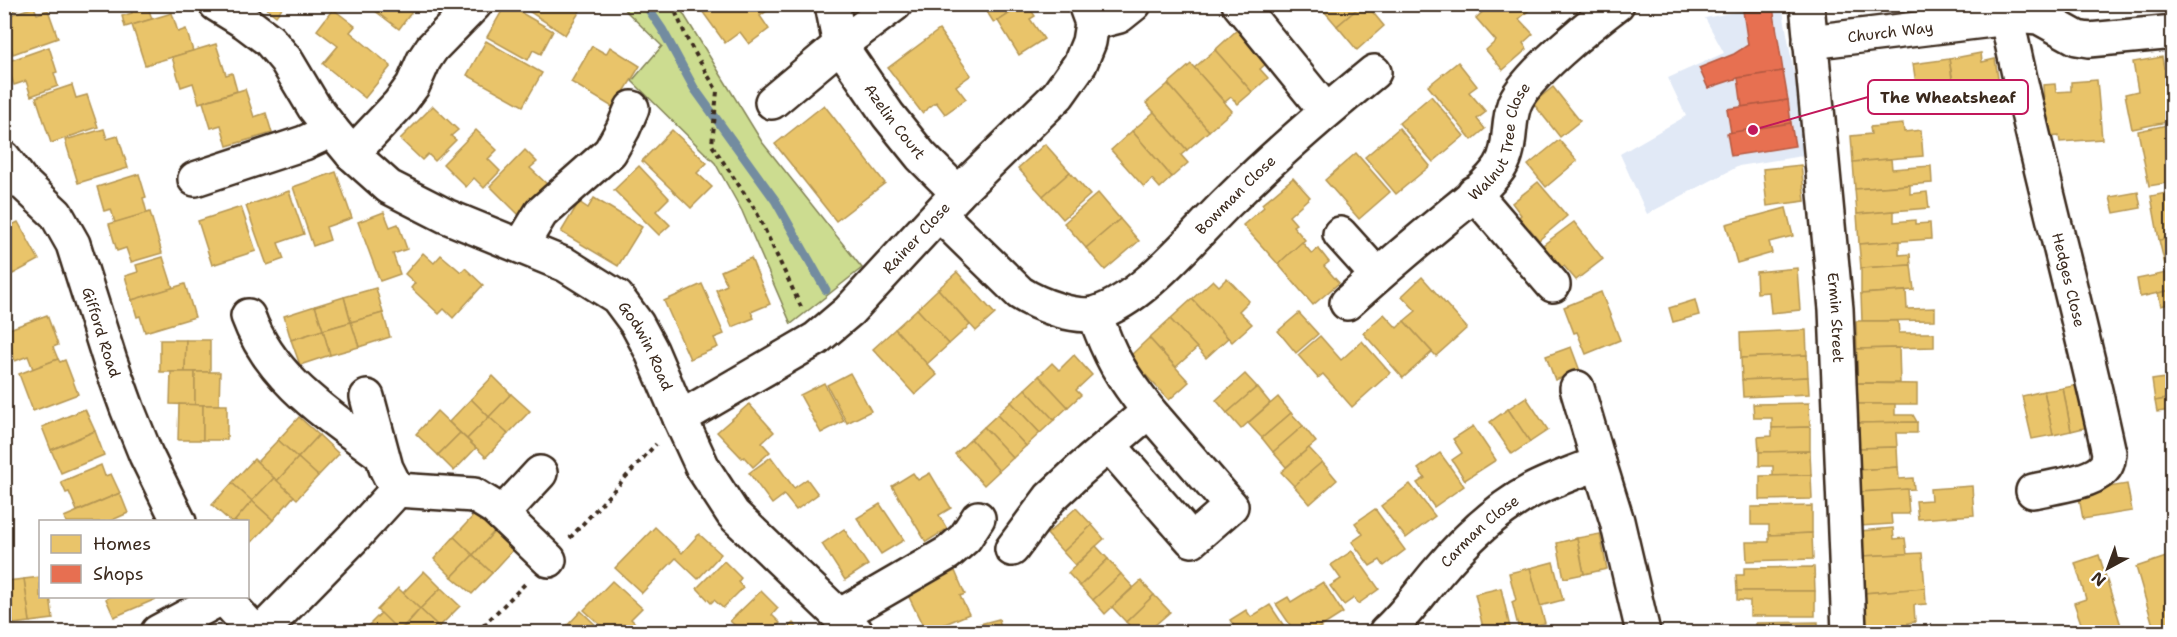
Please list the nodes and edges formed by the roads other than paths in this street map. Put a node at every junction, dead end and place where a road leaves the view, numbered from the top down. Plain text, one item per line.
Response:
1 (216, 4) edge
2 (475, 4) edge
3 (832, 4) edge
4 (895, 4) edge
5 (1134, 4) edge
6 (1239, 4) edge
7 (1617, 4) edge
8 (1807, 4) edge
9 (1089, 14) edge
10 (1956, 15) edge
11 (2060, 16) edge
12 (2007, 19) junction
13 (2172, 34) edge
14 (1810, 42) junction
15 (840, 45) junction
16 (1374, 72) dead end
17 (772, 102) dead end
18 (632, 108) dead end
19 (1326, 111) junction
20 (342, 142) junction
21 (10, 177) edge
22 (195, 179) dead end
23 (1474, 193) junction
24 (949, 204) junction
25 (1340, 234) dead end
26 (521, 246) junction
27 (1377, 275) junction
28 (1553, 285) dead end
29 (1347, 303) dead end
30 (1095, 314) junction
31 (248, 316) dead end
32 (1577, 388) dead end
33 (367, 397) dead end
34 (1149, 411) junction
35 (680, 418) junction
36 (1109, 445) junction
37 (382, 454) junction
38 (1599, 463) junction
39 (540, 473) dead end
40 (397, 490) junction
41 (2033, 491) dead end
42 (502, 514) junction
43 (978, 518) dead end
44 (178, 520) edge
45 (1012, 549) dead end
46 (549, 560) road end
47 (220, 598) edge
48 (223, 598) edge
49 (847, 624) edge
50 (158, 633) edge
51 (255, 633) edge
52 (261, 633) edge
53 (1386, 633) edge
54 (1644, 633) edge
55 (1849, 633) edge

1 - 20 street, Godwin Road
2 - 20 street
3 - 15 street, Azelin Court
4 - 15 street
5 - 9 street
6 - 19 street
7 - 23 street, Walnut Tree Close
8 - 14 street, Ermin Street
9 - 24 street, Rainer Close
10 - 12 street, Church Way
10 - 14 street, Church Way
11 - 12 street, Church Way
11 - 13 street, Church Way
12 - 41 street, Hedges Close
14 - 55 street, Ermin Street
15 - 17 street
15 - 24 street, Azelin Court
16 - 19 street, Bowman Close
18 - 26 street
19 - 30 street, Bowman Close
20 - 22 street
20 - 26 street, Godwin Road
21 - 44 street, Gifford Road
23 - 27 street, Walnut Tree Close
23 - 28 street
24 - 30 street, Bowman Close
24 - 35 street, Rainer Close
25 - 27 street
26 - 35 street, Godwin Road
27 - 29 street, Walnut Tree Close
30 - 34 street
31 - 37 street
32 - 38 street
33 - 37 street
34 - 36 street
34 - 36 street
35 - 49 street, Godwin Road
36 - 45 street
37 - 40 street
38 - 53 street, Carman Close
38 - 54 street
39 - 42 street
40 - 42 street
40 - 52 street
42 - 46 street
43 - 49 street
47 - 50 street
48 - 51 street

